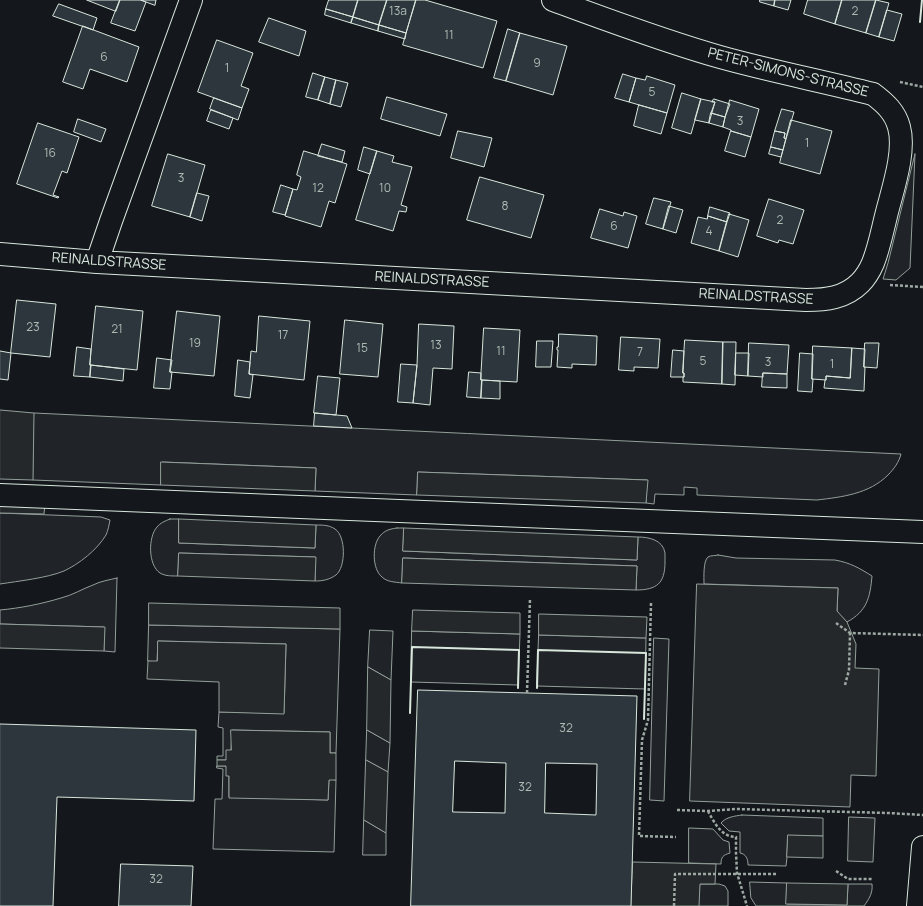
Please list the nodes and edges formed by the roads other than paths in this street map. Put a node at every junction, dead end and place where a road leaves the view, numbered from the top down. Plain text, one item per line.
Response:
1 (192, 0) edge
2 (553, 0) edge
3 (0, 254) edge
4 (97, 262) junction
5 (860, 283) joint
6 (0, 495) edge
7 (923, 532) edge
8 (923, 847) edge
9 (921, 906) edge

1 - 4 street
2 - 5 street, PETER-SIMONS-STRASSE
3 - 4 street, REINALDSTRASSE
4 - 5 street, REINALDSTRASSE
6 - 7 street
8 - 9 street

